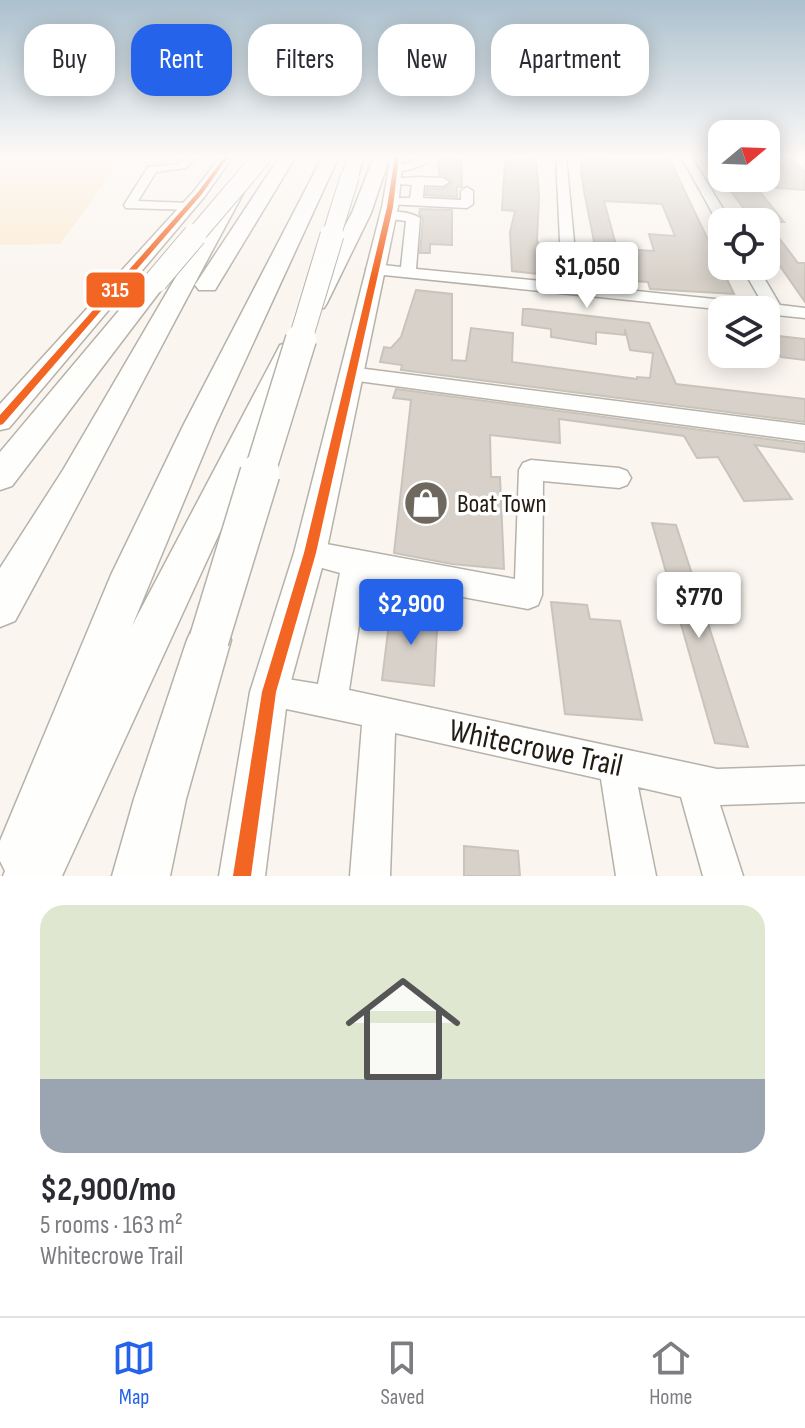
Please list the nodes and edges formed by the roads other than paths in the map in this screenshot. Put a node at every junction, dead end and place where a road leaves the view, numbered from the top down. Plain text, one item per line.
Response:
1 (135, 197) edge
2 (196, 197) edge
3 (228, 197) edge
4 (231, 197) edge
5 (262, 197) edge
6 (327, 197) edge
7 (336, 197) edge
8 (367, 197) edge
9 (396, 197) edge
10 (397, 197) edge
11 (447, 197) edge
12 (564, 197) edge
13 (188, 207) junction
14 (467, 220) dead end
15 (374, 269) junction
16 (408, 272) junction
17 (570, 288) junction
18 (708, 302) edge
19 (780, 310) edge
20 (805, 313) edge
21 (350, 374) junction
22 (0, 421) edge
23 (805, 433) edge
24 (0, 476) edge
25 (619, 478) dead end
26 (75, 480) junction
27 (310, 553) junction
28 (355, 564) junction
29 (0, 606) edge
30 (269, 692) junction
31 (331, 702) junction
32 (379, 713) junction
33 (616, 765) junction
34 (695, 782) junction
35 (805, 784) edge
36 (15, 876) edge
37 (32, 876) edge
38 (141, 876) edge
39 (242, 876) edge
40 (370, 876) edge
41 (636, 876) edge
42 (723, 876) edge

1 - 13 street
2 - 13 main road
3 - 24 highway, bridge
4 - 26 highway
5 - 26 highway
6 - 36 highway
7 - 38 highway, bridge
8 - 37 highway
9 - 15 main road
10 - 16 street
11 - 14 street
12 - 17 street
13 - 22 main road
15 - 16 street
15 - 21 main road
16 - 17 street
17 - 18 street
19 - 20 street
21 - 23 street
21 - 27 main road
25 - 28 street
26 - 29 highway
27 - 28 street
27 - 30 main road
28 - 31 street
30 - 31 street, Whitecrowe Trail
30 - 39 main road
31 - 32 street, Whitecrowe Trail
32 - 33 street, Whitecrowe Trail
32 - 40 street
33 - 34 street, Whitecrowe Trail
33 - 41 street
34 - 35 street, Whitecrowe Trail
34 - 42 street

